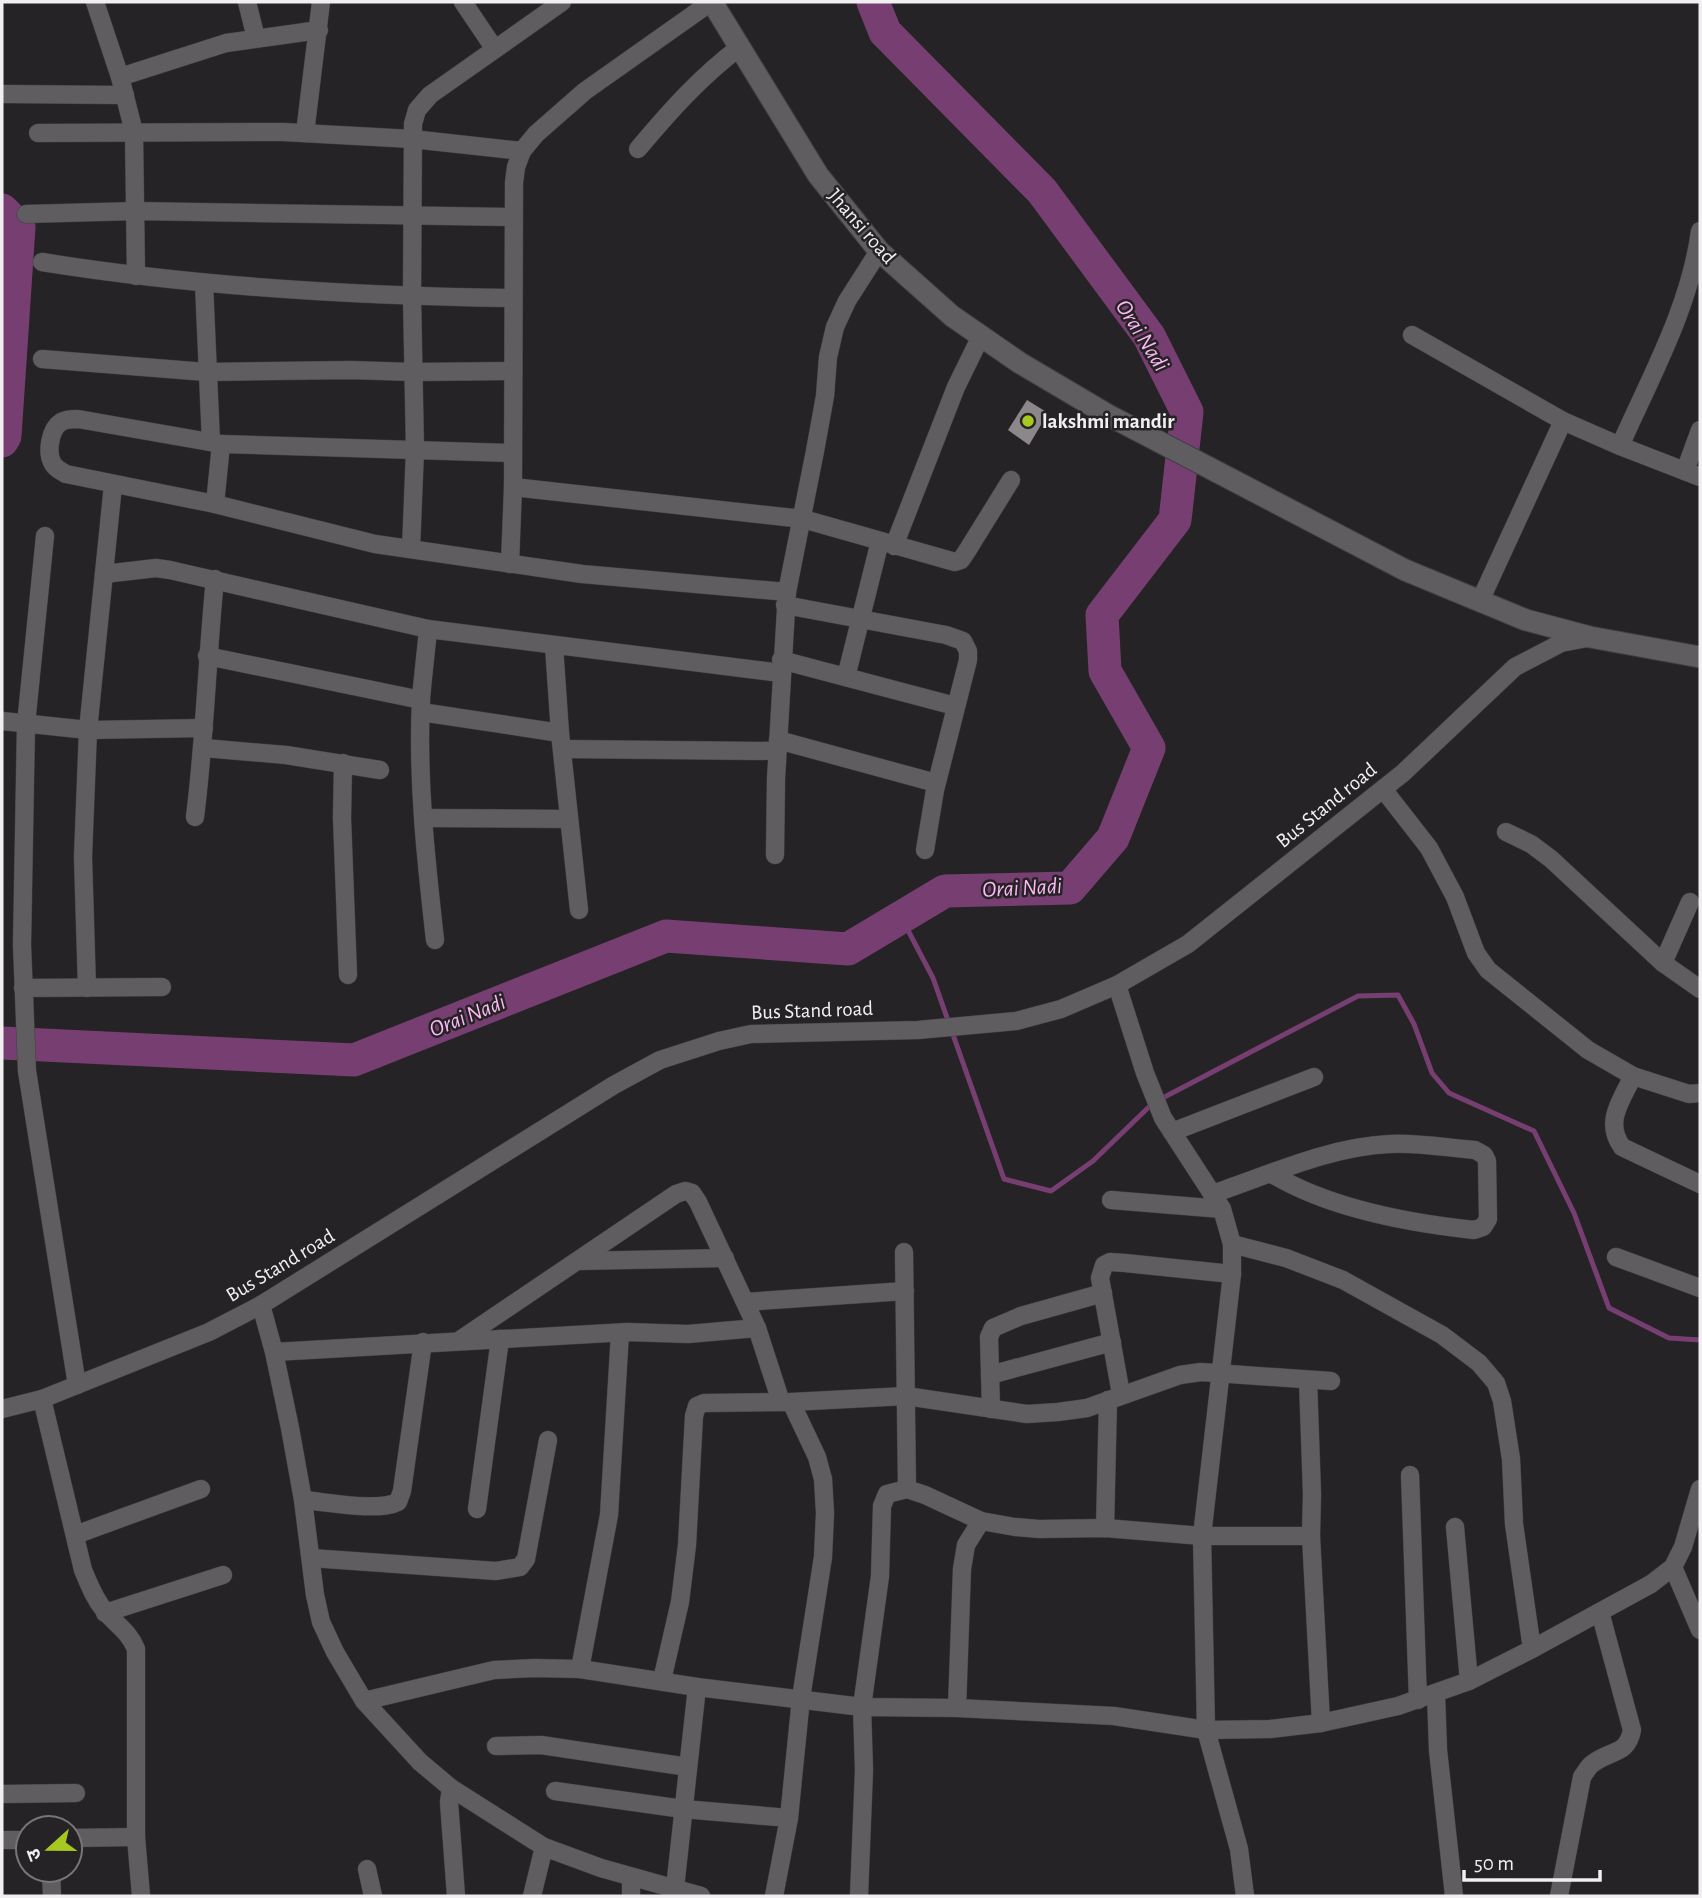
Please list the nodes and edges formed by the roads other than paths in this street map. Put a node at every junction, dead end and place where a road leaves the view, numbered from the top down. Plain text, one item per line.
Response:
1 (95, 2) edge
2 (247, 2) edge
3 (321, 2) edge
4 (463, 2) edge
5 (562, 2) edge
6 (712, 2) edge
7 (318, 30) junction
8 (256, 37) junction
9 (740, 47) junction
10 (494, 48) junction
11 (120, 77) junction
12 (2, 94) edge
13 (125, 95) junction
14 (134, 132) junction
15 (38, 133) dead end
16 (305, 133) junction
17 (412, 139) junction
18 (638, 149) dead end
19 (522, 151) junction
20 (136, 211) junction
21 (26, 214) dead end
22 (412, 215) junction
23 (513, 217) junction
24 (1700, 231) edge
25 (879, 251) junction
26 (42, 262) dead end
27 (1698, 264) edge
28 (136, 276) junction
29 (204, 284) junction
30 (412, 297) junction
31 (513, 298) junction
32 (1412, 335) dead end
33 (981, 336) junction
34 (42, 359) dead end
35 (513, 371) junction
36 (206, 372) junction
37 (413, 372) junction
38 (1563, 421) junction
39 (1700, 430) edge
40 (216, 443) junction
41 (1620, 446) junction
42 (415, 450) junction
43 (513, 453) junction
44 (1693, 474) edge
45 (1011, 480) dead end
46 (113, 485) junction
47 (513, 487) junction
48 (215, 505) junction
49 (803, 519) junction
50 (44, 536) dead end
51 (887, 543) junction
52 (411, 549) junction
53 (510, 564) junction
54 (104, 574) junction
55 (215, 579) junction
56 (786, 598) junction
57 (1480, 601) junction
58 (861, 618) junction
59 (428, 629) junction
60 (1590, 637) junction
61 (554, 646) junction
62 (207, 656) junction
63 (1700, 657) edge
64 (781, 666) junction
65 (846, 677) junction
66 (421, 706) junction
67 (956, 706) junction
68 (2, 721) edge
69 (26, 724) junction
70 (204, 728) junction
71 (88, 730) junction
72 (561, 741) junction
73 (778, 745) junction
74 (204, 748) junction
75 (343, 763) junction
76 (380, 770) dead end
77 (936, 783) junction
78 (1382, 789) junction
79 (195, 817) dead end
80 (424, 818) junction
81 (569, 819) junction
82 (1506, 832) dead end
83 (925, 850) dead end
84 (775, 855) dead end
85 (1690, 902) dead end
86 (579, 910) dead end
87 (435, 940) dead end
88 (1663, 963) junction
89 (348, 975) dead end
90 (1117, 985) junction
91 (162, 987) dead end
92 (23, 988) junction
93 (87, 988) junction
94 (1700, 989) edge
95 (1633, 1076) junction
96 (1314, 1077) dead end
97 (1700, 1093) edge
98 (1167, 1125) junction
99 (1272, 1174) junction
100 (1700, 1184) edge
101 (1111, 1199) dead end
102 (1217, 1201) junction
103 (1232, 1244) junction
104 (904, 1252) dead end
105 (1616, 1257) dead end
106 (725, 1258) junction
107 (576, 1261) junction
108 (1232, 1274) junction
109 (1700, 1288) edge
110 (905, 1291) junction
111 (1103, 1293) junction
112 (746, 1302) junction
113 (261, 1305) junction
114 (757, 1328) junction
115 (620, 1333) junction
116 (500, 1339) junction
117 (460, 1340) junction
118 (423, 1342) junction
119 (1112, 1342) junction
120 (274, 1352) junction
121 (1221, 1372) junction
122 (990, 1375) junction
123 (1308, 1380) junction
124 (1331, 1381) dead end
125 (77, 1385) junction
126 (906, 1396) junction
127 (1114, 1397) junction
128 (42, 1399) junction
129 (786, 1402) junction
130 (2, 1409) edge
131 (991, 1409) junction
132 (548, 1440) dead end
133 (1409, 1475) dead end
134 (201, 1489) dead end
135 (907, 1489) junction
136 (1700, 1489) edge
137 (303, 1500) junction
138 (477, 1509) dead end
139 (981, 1521) junction
140 (1455, 1527) dead end
141 (1105, 1528) junction
142 (75, 1535) junction
143 (1202, 1536) junction
144 (1311, 1536) junction
145 (312, 1558) junction
146 (1673, 1567) junction
147 (223, 1575) dead end
148 (1600, 1612) junction
149 (105, 1613) junction
150 (1700, 1630) edge
151 (1532, 1650) junction
152 (580, 1669) junction
153 (662, 1680) junction
154 (1469, 1681) junction
155 (697, 1687) junction
156 (1427, 1697) junction
157 (801, 1698) junction
158 (364, 1701) junction
159 (862, 1707) junction
160 (957, 1708) junction
161 (1321, 1723) junction
162 (1206, 1730) junction
163 (495, 1746) dead end
164 (688, 1767) junction
165 (451, 1788) junction
166 (555, 1791) dead end
167 (76, 1793) dead end
168 (2, 1794) edge
169 (683, 1809) junction
170 (789, 1818) junction
171 (136, 1837) junction
172 (84, 1839) edge
173 (544, 1847) junction
174 (367, 1869) dead end
175 (631, 1877) junction
176 (675, 1888) junction
177 (141, 1896) edge
178 (373, 1896) edge
179 (456, 1896) edge
180 (532, 1896) edge
181 (631, 1896) edge
182 (701, 1896) edge
183 (774, 1896) edge
184 (859, 1896) edge
185 (1245, 1896) edge
186 (1454, 1896) edge
187 (1559, 1896) edge

1 - 11 street
2 - 8 street
3 - 7 street
4 - 10 street
5 - 10 street
6 - 9 street, Jhansi road
6 - 19 street
7 - 8 street
7 - 16 street
8 - 11 street
9 - 18 street
9 - 25 street, Jhansi road
10 - 17 street
11 - 13 street
12 - 13 street
13 - 14 street
14 - 15 street
14 - 16 street
14 - 20 street
16 - 17 street
17 - 19 street
17 - 22 street
19 - 23 street
20 - 21 street
20 - 22 street
20 - 28 street
22 - 23 street
22 - 30 street
23 - 31 street
24 - 27 street
25 - 33 street, Jhansi road
25 - 49 street
26 - 28 street
27 - 41 street
28 - 29 street
29 - 30 street
29 - 36 street
30 - 31 street
30 - 37 street
31 - 35 street
32 - 38 street
33 - 51 street
33 - 57 street, Jhansi road
34 - 36 street
35 - 37 street
35 - 43 street
36 - 37 street
36 - 40 street
37 - 42 street
38 - 41 street
38 - 57 street
39 - 44 street
40 - 42 street
40 - 46 street
40 - 48 street
41 - 44 street
42 - 43 street
42 - 52 street
43 - 47 street
45 - 51 street
46 - 48 street
46 - 54 street
47 - 49 street
47 - 53 street
48 - 52 street
49 - 51 street
49 - 56 street
50 - 69 street
51 - 58 street
52 - 53 street
53 - 56 street
54 - 55 street
54 - 71 street
55 - 59 street
55 - 62 street
56 - 58 street
56 - 64 street
57 - 60 street, Jhansi road
58 - 65 street
58 - 67 street
59 - 61 street
59 - 66 street
60 - 63 street, Jhansi road
60 - 78 street, Bus Stand road
61 - 64 street
61 - 72 street
62 - 66 street
62 - 70 street
64 - 65 street
64 - 73 street
65 - 67 street
66 - 72 street
66 - 80 street
67 - 77 street
68 - 69 street
69 - 71 street
69 - 92 street
70 - 71 street
70 - 74 street
71 - 93 street
72 - 73 street
72 - 81 street
73 - 77 street
73 - 84 street
74 - 75 street
74 - 79 street
75 - 76 street
75 - 89 street
77 - 83 street
78 - 90 street, Bus Stand road
78 - 95 street
80 - 81 street
80 - 87 street
81 - 86 street
82 - 88 street
85 - 88 street
88 - 94 street
90 - 98 street
90 - 113 street, Bus Stand road
91 - 93 street
92 - 93 street
92 - 125 street
95 - 97 street
95 - 100 street
96 - 98 street
98 - 102 street
99 - 99 street
99 - 102 street
101 - 102 street
102 - 103 street
103 - 108 street
103 - 151 street
104 - 110 street
105 - 109 street
106 - 107 street
106 - 107 street
106 - 112 street
107 - 117 street
108 - 111 street
108 - 121 street
110 - 112 street
110 - 126 street
111 - 119 street
111 - 122 street
112 - 114 street
113 - 120 street
113 - 125 street, Bus Stand road
114 - 115 street
114 - 129 street
115 - 116 street
115 - 152 street
116 - 117 street
116 - 138 street
117 - 118 street
118 - 120 street
118 - 137 street
119 - 122 street
119 - 127 street
120 - 137 street
121 - 123 street
121 - 127 street
121 - 143 street
122 - 131 street
123 - 124 street
123 - 144 street
125 - 128 street, Bus Stand road
126 - 129 street
126 - 131 street
126 - 135 street
127 - 131 street
127 - 141 street
128 - 130 street, Bus Stand road
128 - 142 street
129 - 153 street
129 - 157 street
132 - 145 street
133 - 156 street
134 - 142 street
135 - 139 street
135 - 159 street
136 - 146 street
137 - 145 street
139 - 141 street
139 - 160 street
140 - 154 street
141 - 143 street
142 - 149 street
143 - 144 street
143 - 162 street
144 - 161 street
145 - 158 street
146 - 148 street
146 - 150 street
147 - 149 street
148 - 151 street
148 - 187 street
149 - 171 street
151 - 154 street
152 - 153 street
152 - 158 street
153 - 155 street
154 - 156 street
155 - 157 street
155 - 164 street
156 - 161 street
156 - 186 street
157 - 159 street
157 - 170 street
158 - 165 street
159 - 160 street
159 - 184 street
160 - 162 street
161 - 162 street
162 - 185 street
163 - 164 street
164 - 169 street
165 - 173 street
165 - 179 street
166 - 169 street
167 - 168 street
169 - 170 street
169 - 176 street
170 - 183 street
171 - 172 street
171 - 177 street
173 - 175 street
173 - 180 street
174 - 178 street
175 - 176 street
175 - 181 street
176 - 182 street

